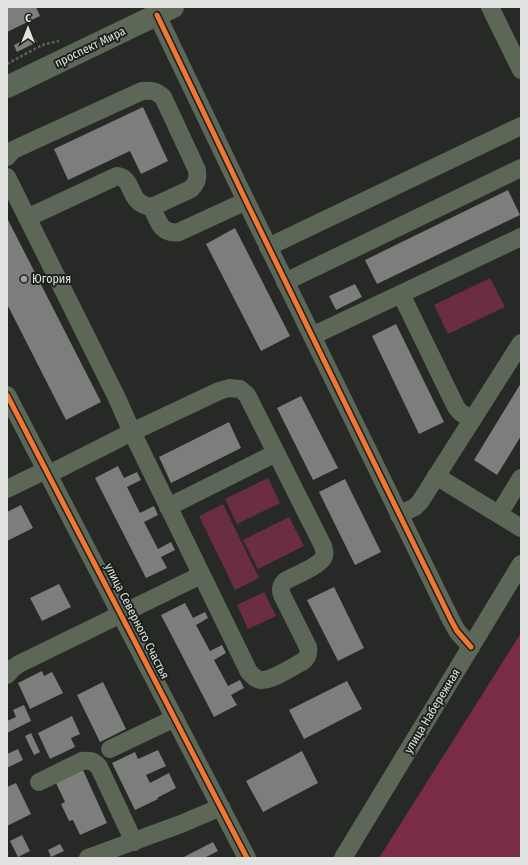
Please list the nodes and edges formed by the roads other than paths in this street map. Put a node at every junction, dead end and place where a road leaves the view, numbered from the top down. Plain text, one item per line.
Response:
1 (490, 7) edge
2 (165, 11) edge
3 (521, 70) edge
4 (7, 87) edge
5 (521, 126) edge
6 (7, 157) edge
7 (521, 168) edge
8 (7, 177) edge
9 (246, 201) junction
10 (152, 207) junction
11 (27, 218) junction
12 (521, 237) edge
13 (268, 247) junction
14 (285, 282) junction
15 (401, 294) junction
16 (312, 336) junction
17 (521, 343) edge
18 (7, 395) edge
19 (472, 420) junction
20 (132, 432) junction
21 (276, 453) junction
22 (48, 472) junction
23 (436, 476) junction
24 (521, 478) edge
25 (7, 489) edge
26 (168, 507) junction
27 (499, 514) junction
28 (400, 515) junction
29 (521, 528) edge
30 (521, 564) edge
31 (201, 575) junction
32 (122, 615) junction
33 (471, 647) junction
34 (7, 675) edge
35 (175, 718) junction
36 (110, 749) dead end
37 (39, 782) dead end
38 (221, 807) junction
39 (134, 842) junction
40 (88, 858) edge
41 (247, 858) edge
42 (343, 858) edge

1 - 3 street
2 - 4 main road, проспект Мира
2 - 9 street
5 - 13 street
6 - 10 street
7 - 14 street
8 - 11 street
9 - 10 street
9 - 13 street
10 - 11 street
11 - 20 street
12 - 15 street
13 - 14 street
14 - 16 street
15 - 16 street
15 - 19 street
16 - 28 street
17 - 19 street
18 - 22 street, улица Северного Счастья
19 - 23 street
20 - 21 street
20 - 22 street
20 - 26 street
21 - 26 street
21 - 31 street
22 - 25 street
22 - 32 street, улица Северного Счастья
23 - 27 street
23 - 28 street
24 - 27 street
26 - 31 street
27 - 29 street
28 - 33 street
30 - 33 street, улица Набережная
31 - 32 street
32 - 34 street
32 - 35 street, улица Северного Счастья
33 - 42 street, улица Набережная
35 - 36 street
35 - 38 street, улица Северного Счастья
37 - 39 street
38 - 39 street
38 - 41 street, улица Северного Счастья
39 - 40 street

